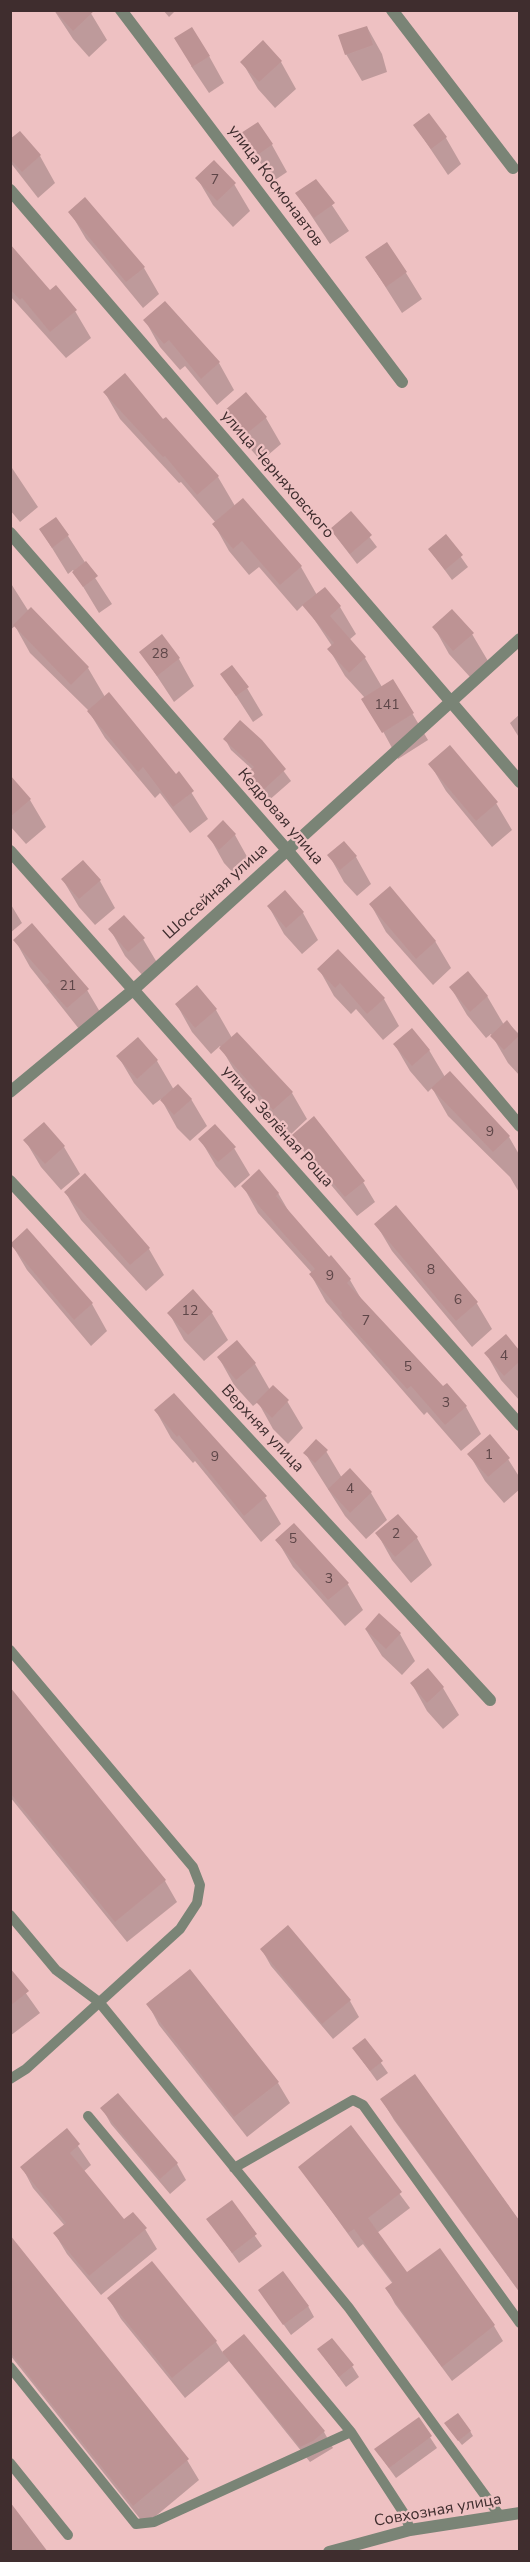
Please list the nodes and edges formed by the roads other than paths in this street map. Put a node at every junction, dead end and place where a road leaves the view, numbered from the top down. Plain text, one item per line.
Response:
1 (121, 10) edge
2 (392, 10) edge
3 (513, 168) dead end
4 (10, 190) edge
5 (402, 382) dead end
6 (10, 533) edge
7 (519, 639) edge
8 (449, 701) junction
9 (519, 782) edge
10 (287, 850) junction
11 (10, 851) edge
12 (133, 990) junction
13 (10, 1092) edge
14 (519, 1126) edge
15 (10, 1181) edge
16 (519, 1425) edge
17 (10, 1650) edge
18 (490, 1700) dead end
19 (10, 1915) edge
20 (99, 2002) junction
21 (10, 2079) edge
22 (88, 2116) dead end
23 (234, 2168) junction
24 (519, 2323) edge
25 (10, 2367) edge
26 (351, 2432) junction
27 (10, 2463) edge
28 (519, 2513) edge
29 (500, 2516) junction
30 (410, 2530) junction
31 (68, 2535) dead end
32 (329, 2552) edge

1 - 5 street, улица Космонавтов
2 - 3 street
4 - 8 street, улица Черняховского
6 - 10 street, Кедровая улица
7 - 8 street, Шоссейная улица
8 - 9 street, улица Черняховского
8 - 10 street, Шоссейная улица
10 - 12 street, Шоссейная улица
10 - 14 street, Кедровая улица
11 - 12 street, улица Зелёная Роща
12 - 13 street, Шоссейная улица
12 - 16 street, улица Зелёная Роща
15 - 18 street, Верхняя улица
17 - 20 lane
19 - 20 lane
20 - 21 lane
20 - 23 lane
22 - 26 lane
23 - 24 lane
23 - 29 lane
25 - 26 lane
26 - 30 lane
27 - 31 lane
28 - 29 street, Совхозная улица
29 - 30 street, Совхозная улица
30 - 32 street, Совхозная улица

